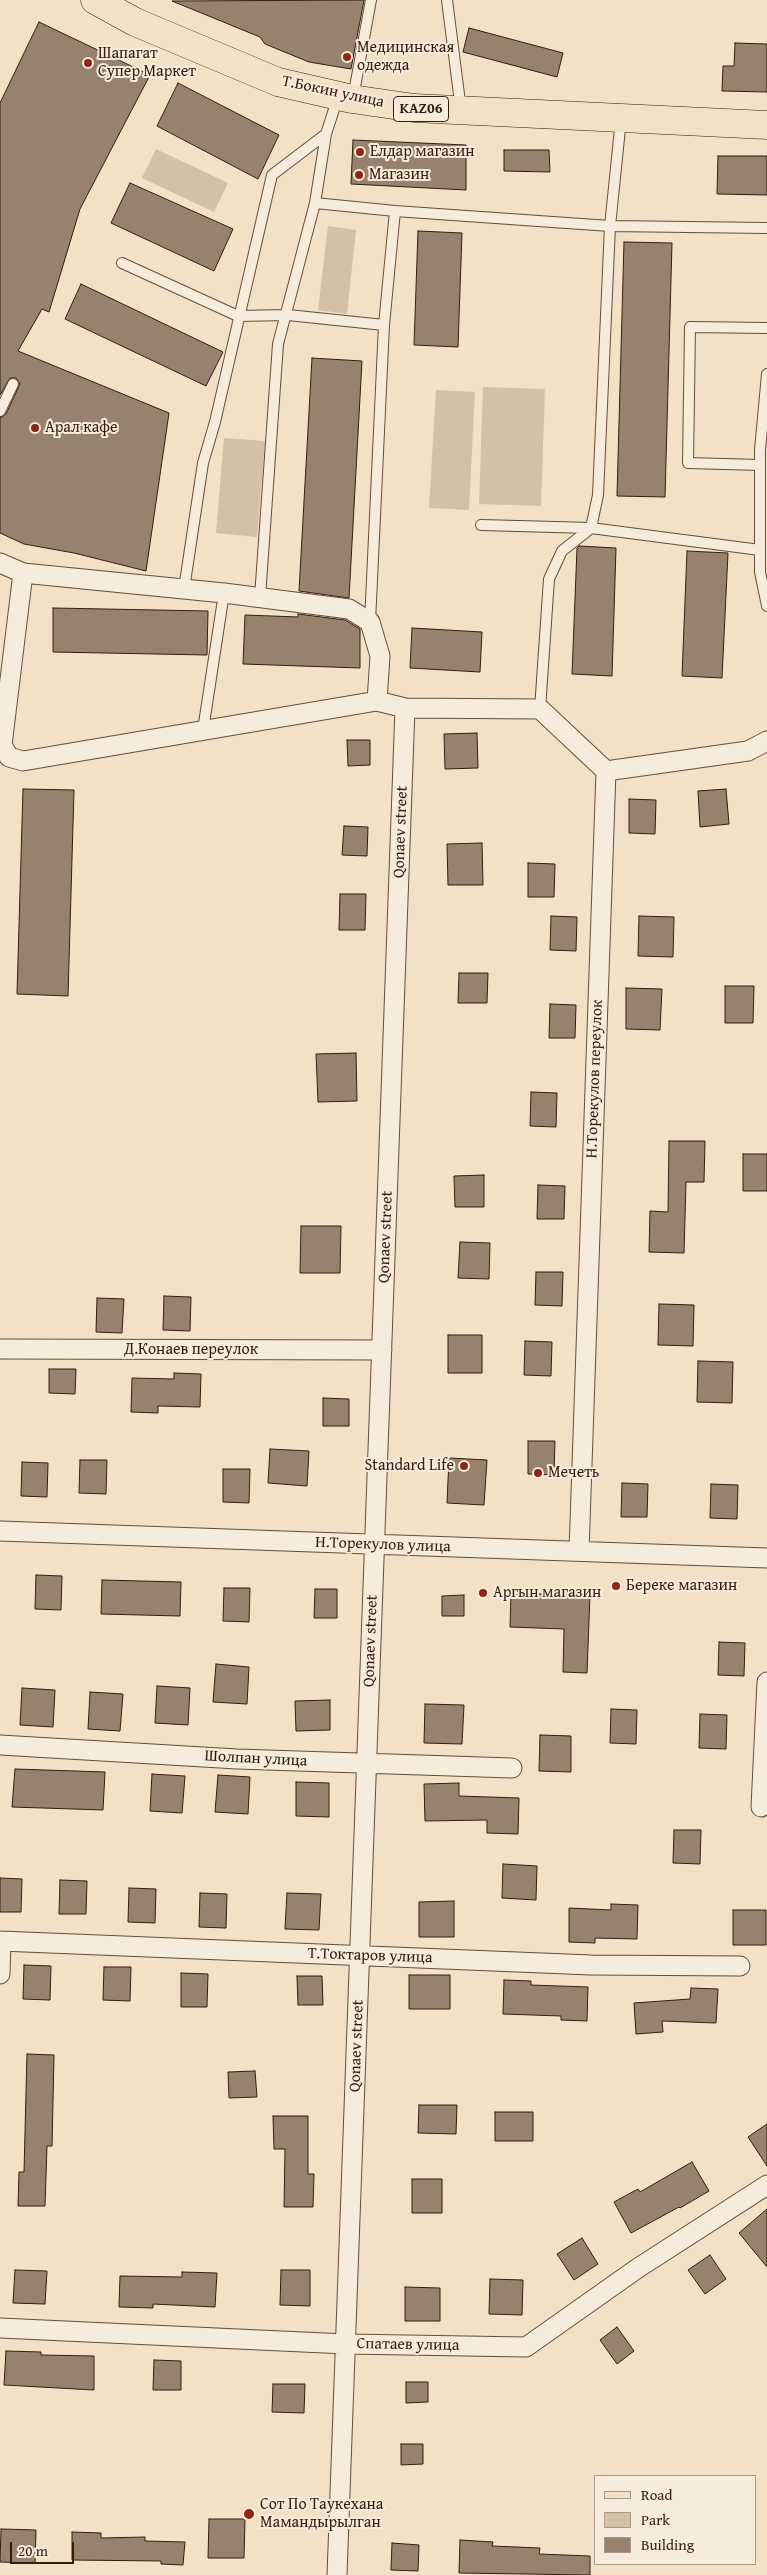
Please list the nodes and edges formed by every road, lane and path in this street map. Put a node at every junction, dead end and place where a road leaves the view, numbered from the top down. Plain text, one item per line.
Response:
1 (94, 0) edge
2 (371, 0) edge
3 (447, 0) edge
4 (346, 97) junction
5 (462, 111) junction
6 (621, 119) junction
7 (767, 125) edge
8 (326, 134) junction
9 (315, 203) junction
10 (395, 211) junction
11 (610, 226) junction
12 (767, 228) edge
13 (122, 263) dead end
14 (288, 315) junction
15 (238, 316) junction
16 (384, 324) junction
17 (767, 328) edge
18 (767, 374) edge
19 (13, 384) dead end
20 (0, 411) edge
21 (760, 465) junction
22 (481, 525) dead end
23 (591, 528) junction
24 (760, 550) junction
25 (0, 563) edge
26 (23, 573) junction
27 (184, 589) junction
28 (224, 593) junction
29 (260, 597) junction
30 (767, 606) edge
31 (370, 622) junction
32 (5, 666) edge
33 (377, 701) junction
34 (405, 708) junction
35 (540, 709) junction
36 (203, 730) junction
37 (767, 740) edge
38 (606, 771) junction
39 (0, 1348) edge
40 (382, 1350) junction
41 (0, 1531) edge
42 (375, 1545) junction
43 (579, 1552) junction
44 (767, 1558) edge
45 (767, 1682) edge
46 (0, 1745) edge
47 (367, 1763) junction
48 (512, 1768) dead end
49 (761, 1807) dead end
50 (1, 1941) edge
51 (360, 1956) junction
52 (740, 1966) dead end
53 (0, 1974) edge
54 (767, 2185) edge
55 (0, 2328) edge
56 (346, 2344) junction
57 (337, 2575) edge

1 - 4 main road, Т.Бокин улица / KАZ06
2 - 4 lane
3 - 5 lane
4 - 5 main road, Т.Бокин улица / KАZ06
4 - 8 lane
5 - 6 main road, Т.Бокин улица / KАZ06
6 - 7 main road, Т.Бокин улица / KАZ06
6 - 11 lane
8 - 9 lane
8 - 15 lane
9 - 10 lane
9 - 14 lane
10 - 11 lane
10 - 16 lane
11 - 12 lane
11 - 23 lane
13 - 15 lane
14 - 15 lane
14 - 16 lane
14 - 29 lane
15 - 27 lane
16 - 31 lane
17 - 21 lane
18 - 21 lane
19 - 20 lane
21 - 24 lane
22 - 23 lane
23 - 24 lane
23 - 35 lane
24 - 30 lane
25 - 26 street
26 - 27 street
26 - 32 street
27 - 28 street
28 - 29 street
28 - 36 lane
29 - 31 street
31 - 33 street
32 - 36 street
33 - 34 street
33 - 36 street
34 - 35 street
34 - 40 street, Qonaev street
35 - 38 street
37 - 38 street
38 - 43 street, Н.Торекулов переулок
39 - 40 street, Д.Конаев переулок
40 - 42 street, Qonaev street
41 - 42 street, Н.Торекулов улица
42 - 43 street, Н.Торекулов улица
42 - 47 street, Qonaev street
43 - 44 street, Н.Торекулов улица
45 - 49 street
46 - 47 street, Шолпан улица
47 - 48 street, Шолпан улица
47 - 51 street, Qonaev street
50 - 51 street, Т.Токтаров улица
50 - 53 street
51 - 52 street, Т.Токтаров улица
51 - 56 street, Qonaev street
54 - 56 street, Спатаев улица
55 - 56 street, Спатаев улица
56 - 57 street, Qonaev street

